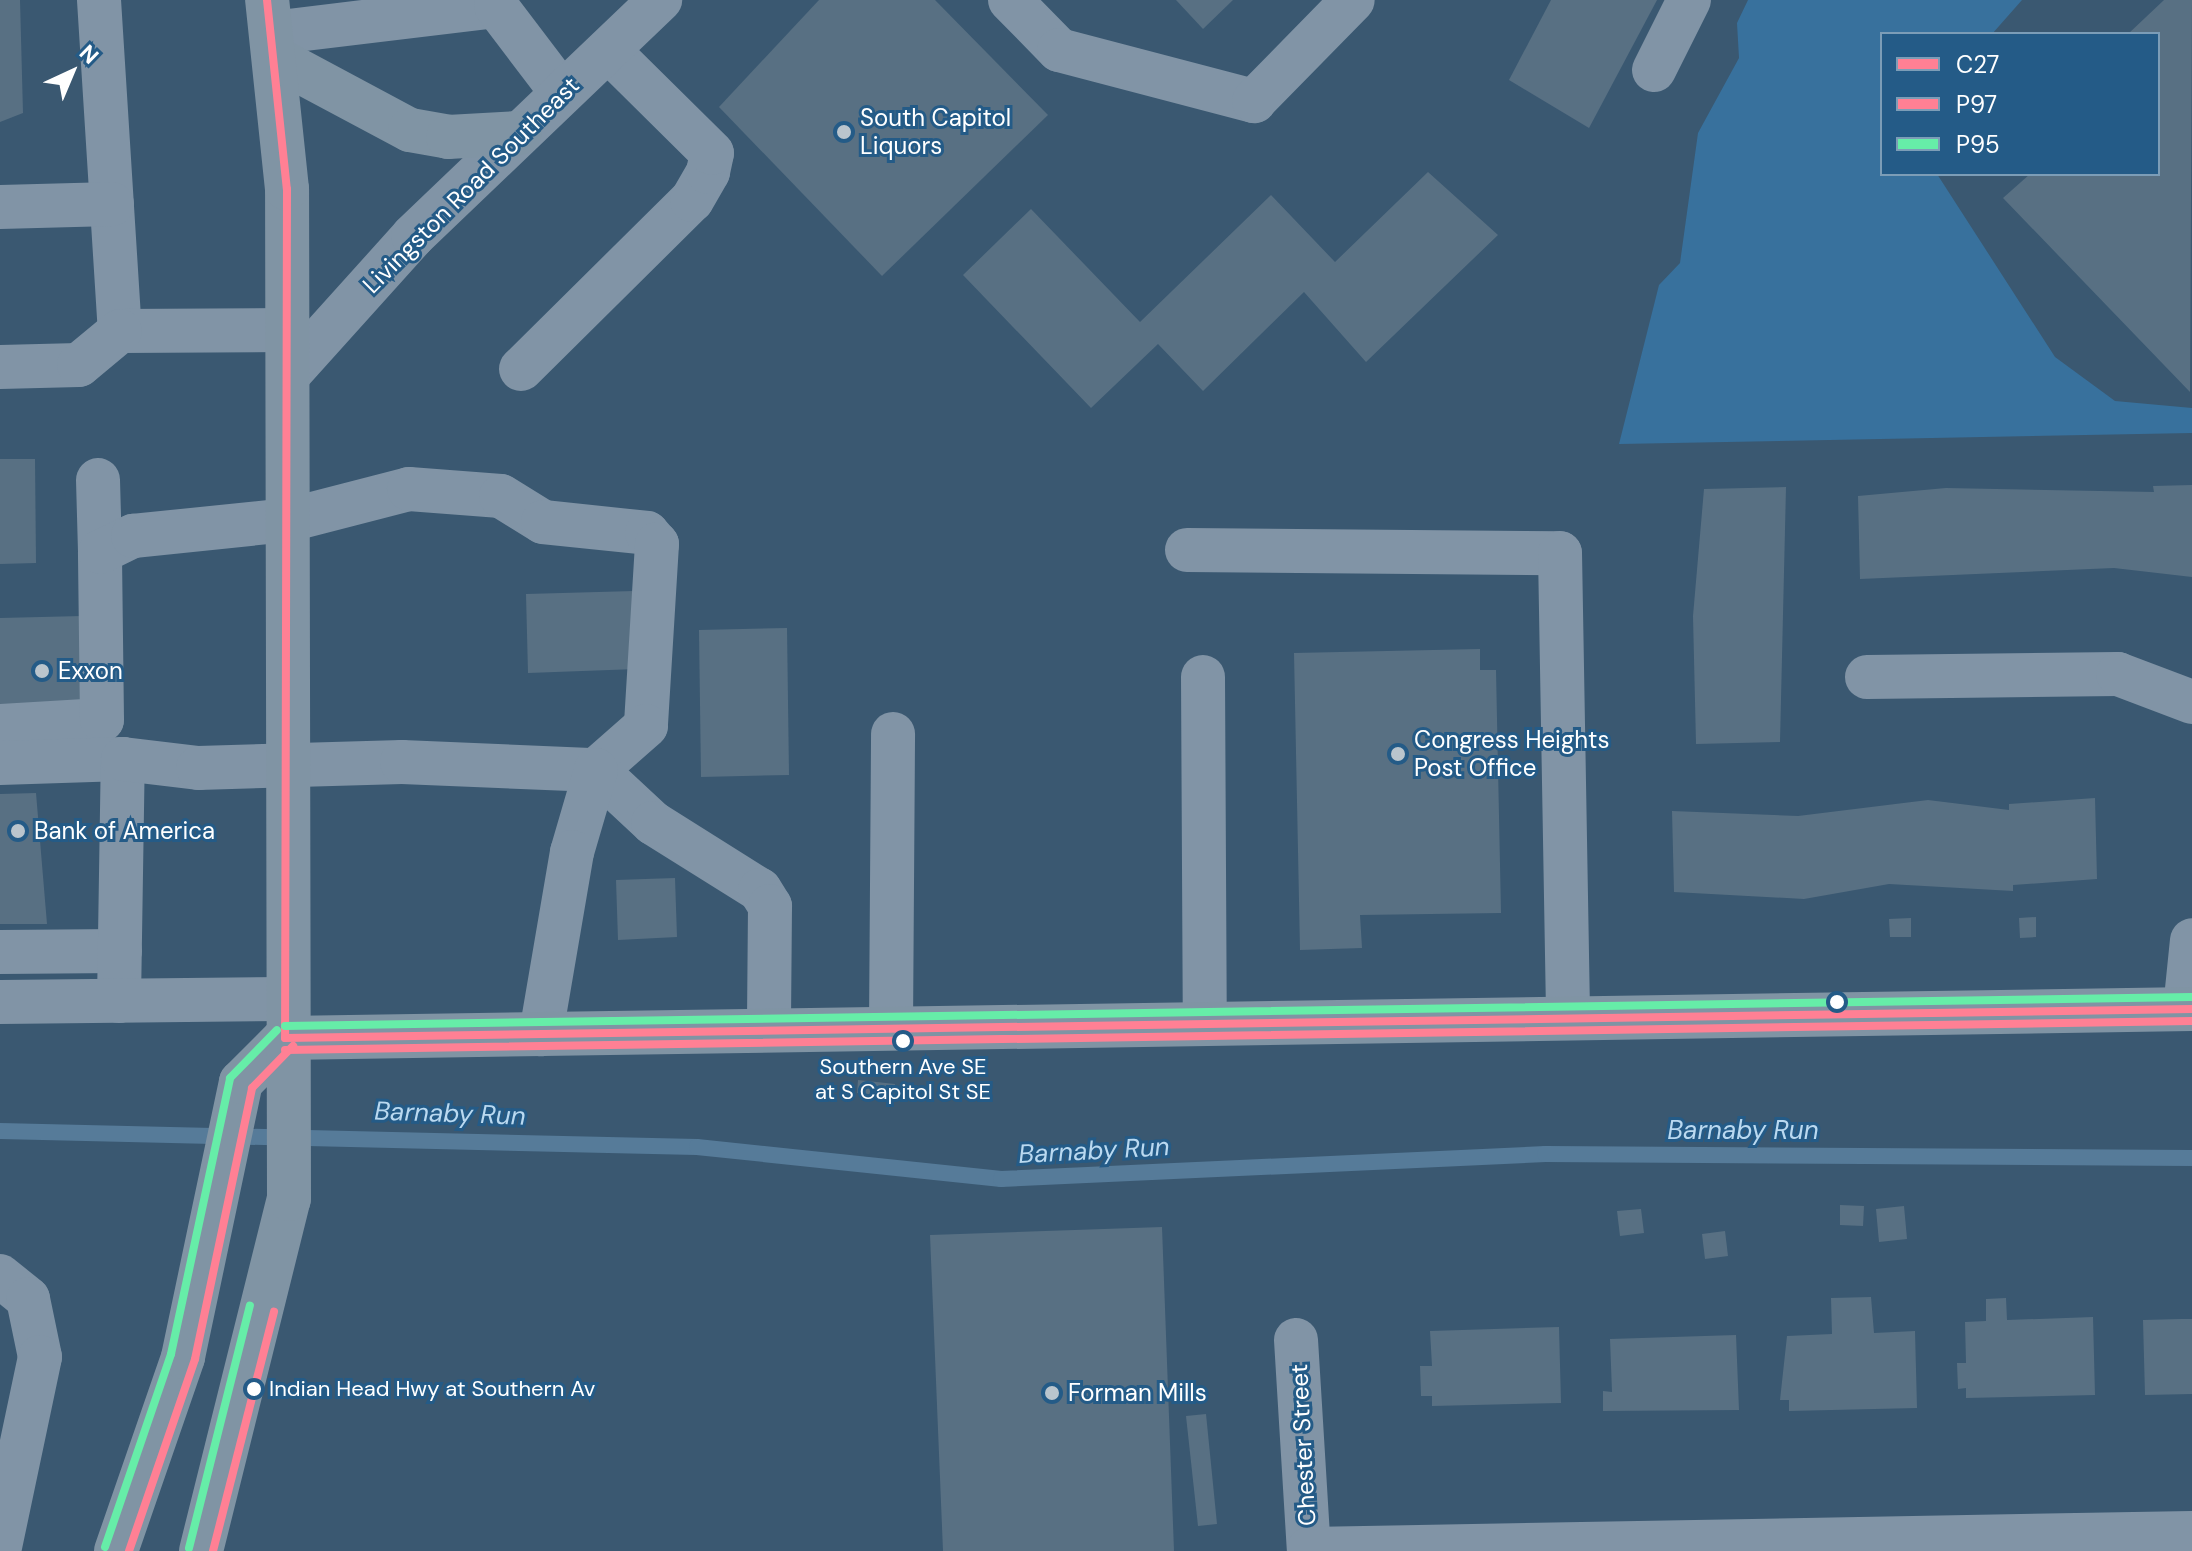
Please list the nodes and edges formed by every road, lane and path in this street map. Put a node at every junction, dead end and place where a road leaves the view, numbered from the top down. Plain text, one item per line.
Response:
1 (99, 0) edge
2 (660, 0) edge
3 (1010, 0) edge
4 (1353, 0) edge
5 (1689, 0) edge
6 (498, 2) edge
7 (428, 7) edge
8 (271, 30) edge
9 (608, 50) junction
10 (1654, 70) dead end
11 (562, 93) junction
12 (520, 133) junction
13 (112, 204) junction
14 (0, 207) edge
15 (288, 330) junction
16 (120, 331) junction
17 (0, 367) edge
18 (521, 369) dead end
19 (288, 375) junction
20 (98, 480) dead end
21 (289, 520) junction
22 (1187, 550) dead end
23 (100, 552) junction
24 (1203, 677) dead end
25 (1867, 677) dead end
26 (2192, 702) edge
27 (0, 726) edge
28 (893, 734) dead end
29 (123, 759) junction
30 (0, 763) edge
31 (289, 764) junction
32 (596, 770) junction
33 (2192, 940) edge
34 (120, 951) junction
35 (0, 952) edge
36 (119, 1001) junction
37 (0, 1002) edge
38 (2189, 1009) edge
39 (285, 1018) junction
40 (1568, 1018) junction
41 (1205, 1023) junction
42 (891, 1028) junction
43 (769, 1030) junction
44 (541, 1034) junction
45 (0, 1276) edge
46 (1296, 1340) dead end
47 (2192, 1533) edge
48 (0, 1547) edge
49 (1309, 1550) edge
50 (116, 1551) edge
51 (201, 1551) edge

1 - 13 street
2 - 9 street, Livingston Road Southeast
3 - 4 street
5 - 10 street
6 - 7 street
6 - 11 street
7 - 8 street
8 - 12 main road
8 - 15 main road
9 - 11 street, Livingston Road Southeast
9 - 18 street
11 - 12 street, Livingston Road Southeast
12 - 19 street, Livingston Road Southeast
13 - 14 street
13 - 16 street
15 - 16 street
15 - 19 main road
16 - 17 street
19 - 21 main road
20 - 23 street
21 - 23 street
21 - 31 main road
21 - 32 street
22 - 40 street
23 - 27 street
24 - 41 street
25 - 26 street
28 - 42 street
29 - 30 street
29 - 31 street
29 - 34 street
31 - 32 street
31 - 39 main road
32 - 43 street
32 - 44 street
33 - 38 street
34 - 35 street
34 - 36 street
36 - 37 street
36 - 39 street
38 - 40 main road
39 - 44 main road
39 - 50 main road
39 - 51 main road
40 - 41 main road
41 - 42 main road
42 - 43 main road
43 - 44 main road
45 - 48 street
46 - 49 street, Chester Street
47 - 49 street

